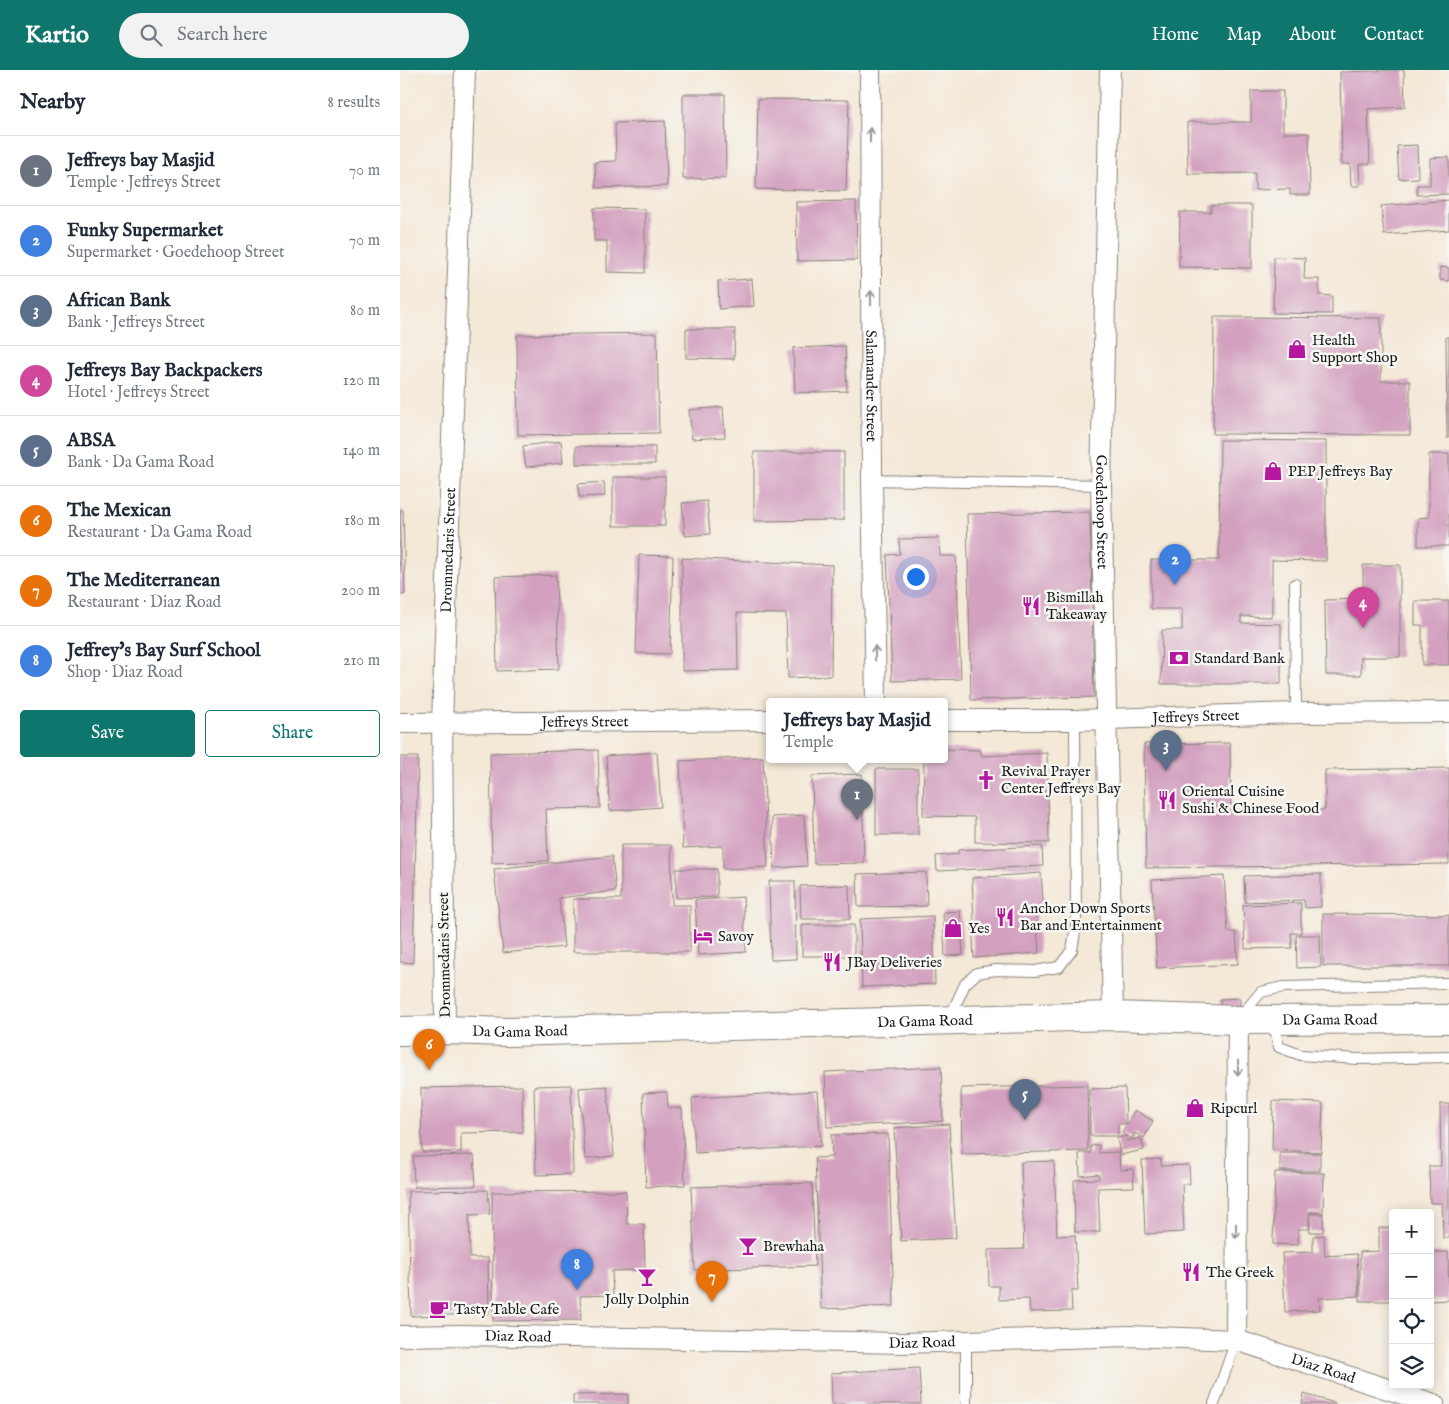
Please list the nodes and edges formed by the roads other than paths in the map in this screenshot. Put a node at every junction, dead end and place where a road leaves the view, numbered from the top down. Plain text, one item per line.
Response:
1 (465, 70) edge
2 (870, 70) edge
3 (1110, 70) edge
4 (872, 480) junction
5 (1101, 485) junction
6 (1295, 584) dead end
7 (876, 698) edge
8 (1449, 712) edge
9 (1296, 713) junction
10 (1107, 719) junction
11 (766, 720) edge
12 (948, 720) edge
13 (1075, 720) junction
14 (400, 723) edge
15 (442, 723) junction
16 (1449, 983) edge
17 (1113, 1016) junction
18 (1449, 1019) edge
19 (1238, 1020) junction
20 (1273, 1020) junction
21 (948, 1021) junction
22 (445, 1030) junction
23 (400, 1031) edge
24 (1449, 1057) edge
25 (400, 1336) edge
26 (966, 1340) junction
27 (1236, 1340) junction
28 (966, 1404) edge
29 (1214, 1404) edge
30 (1434, 1404) edge

1 - 15 street, Drommedaris Street
4 -> 2 street, Salamander Street
3 - 5 street, Goedehoop Street
4 - 5 lane
7 -> 4 street, Salamander Street
5 - 10 street, Goedehoop Street
6 - 9 lane
8 - 9 street, Jeffreys Street
9 - 10 street, Jeffreys Street
10 - 13 street, Jeffreys Street
10 - 17 street, Goedehoop Street
11 - 15 street, Jeffreys Street
12 - 13 street, Jeffreys Street
13 - 21 lane
14 - 15 street, Jeffreys Street
15 - 22 street, Drommedaris Street
16 - 19 lane
17 - 19 street, Da Gama Road
17 - 21 street, Da Gama Road
18 - 20 street, Da Gama Road
19 - 20 street, Da Gama Road
19 -> 27 street
20 - 24 lane
21 - 22 street, Da Gama Road
22 - 23 street, Da Gama Road
25 - 26 street, Diaz Road
26 - 27 street, Diaz Road
26 - 28 lane
27 - 29 lane
27 - 30 street, Diaz Road

